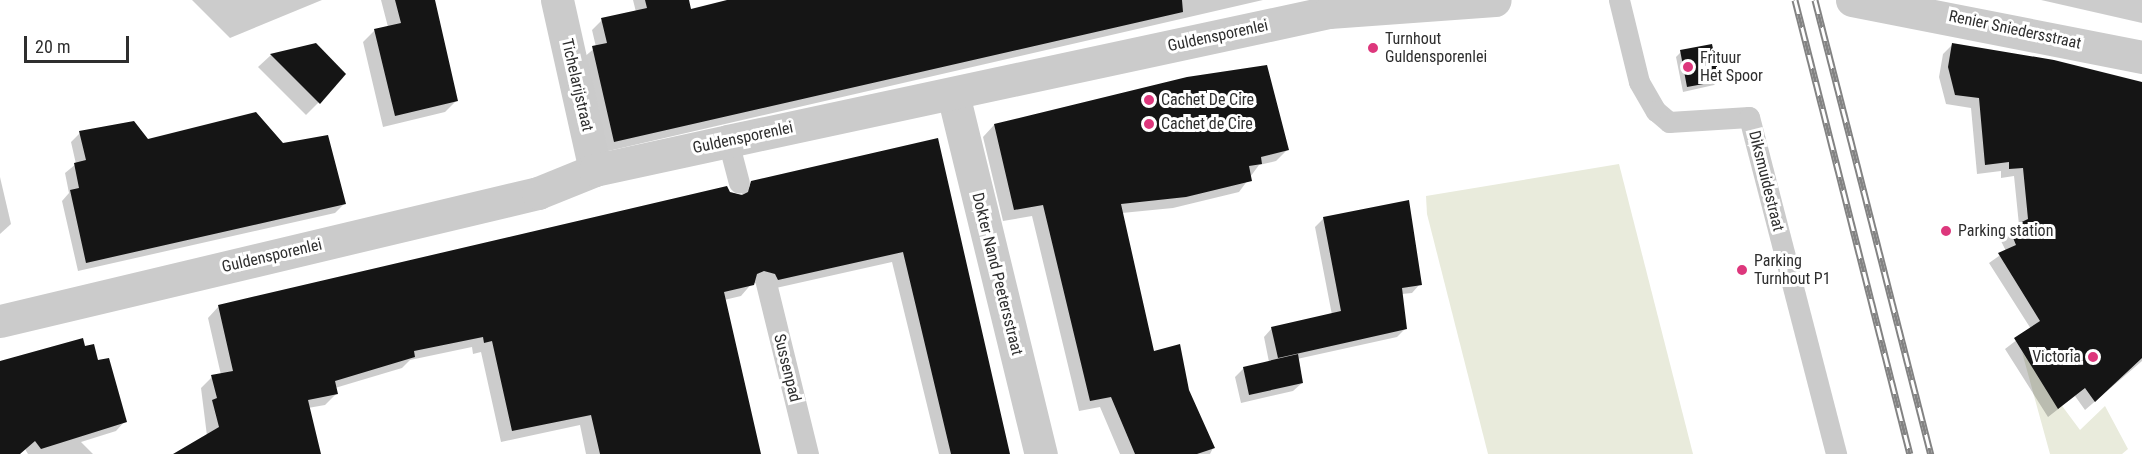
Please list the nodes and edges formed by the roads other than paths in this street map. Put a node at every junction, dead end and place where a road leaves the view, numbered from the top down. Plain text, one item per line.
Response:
1 (557, 0) edge
2 (1495, 0) edge
3 (1619, 0) edge
4 (1852, 0) edge
5 (2142, 57) edge
6 (953, 94) junction
7 (728, 141) junction
8 (595, 170) junction
9 (739, 183) dead end
10 (766, 283) dead end
11 (0, 321) edge
12 (808, 454) edge
13 (1041, 454) edge
14 (1836, 454) edge

1 - 8 street, Tichelarijstraat
2 - 6 street, Guldensporenlei
3 - 14 lane, Diksmuidestraat
4 - 5 street, Renier Sniedersstraat
6 - 7 street, Guldensporenlei
6 - 13 street, Dokter Nand Peetersstraat
7 - 8 street, Guldensporenlei
7 - 9 lane
8 - 11 street, Guldensporenlei
10 - 12 lane, Sussenpad

